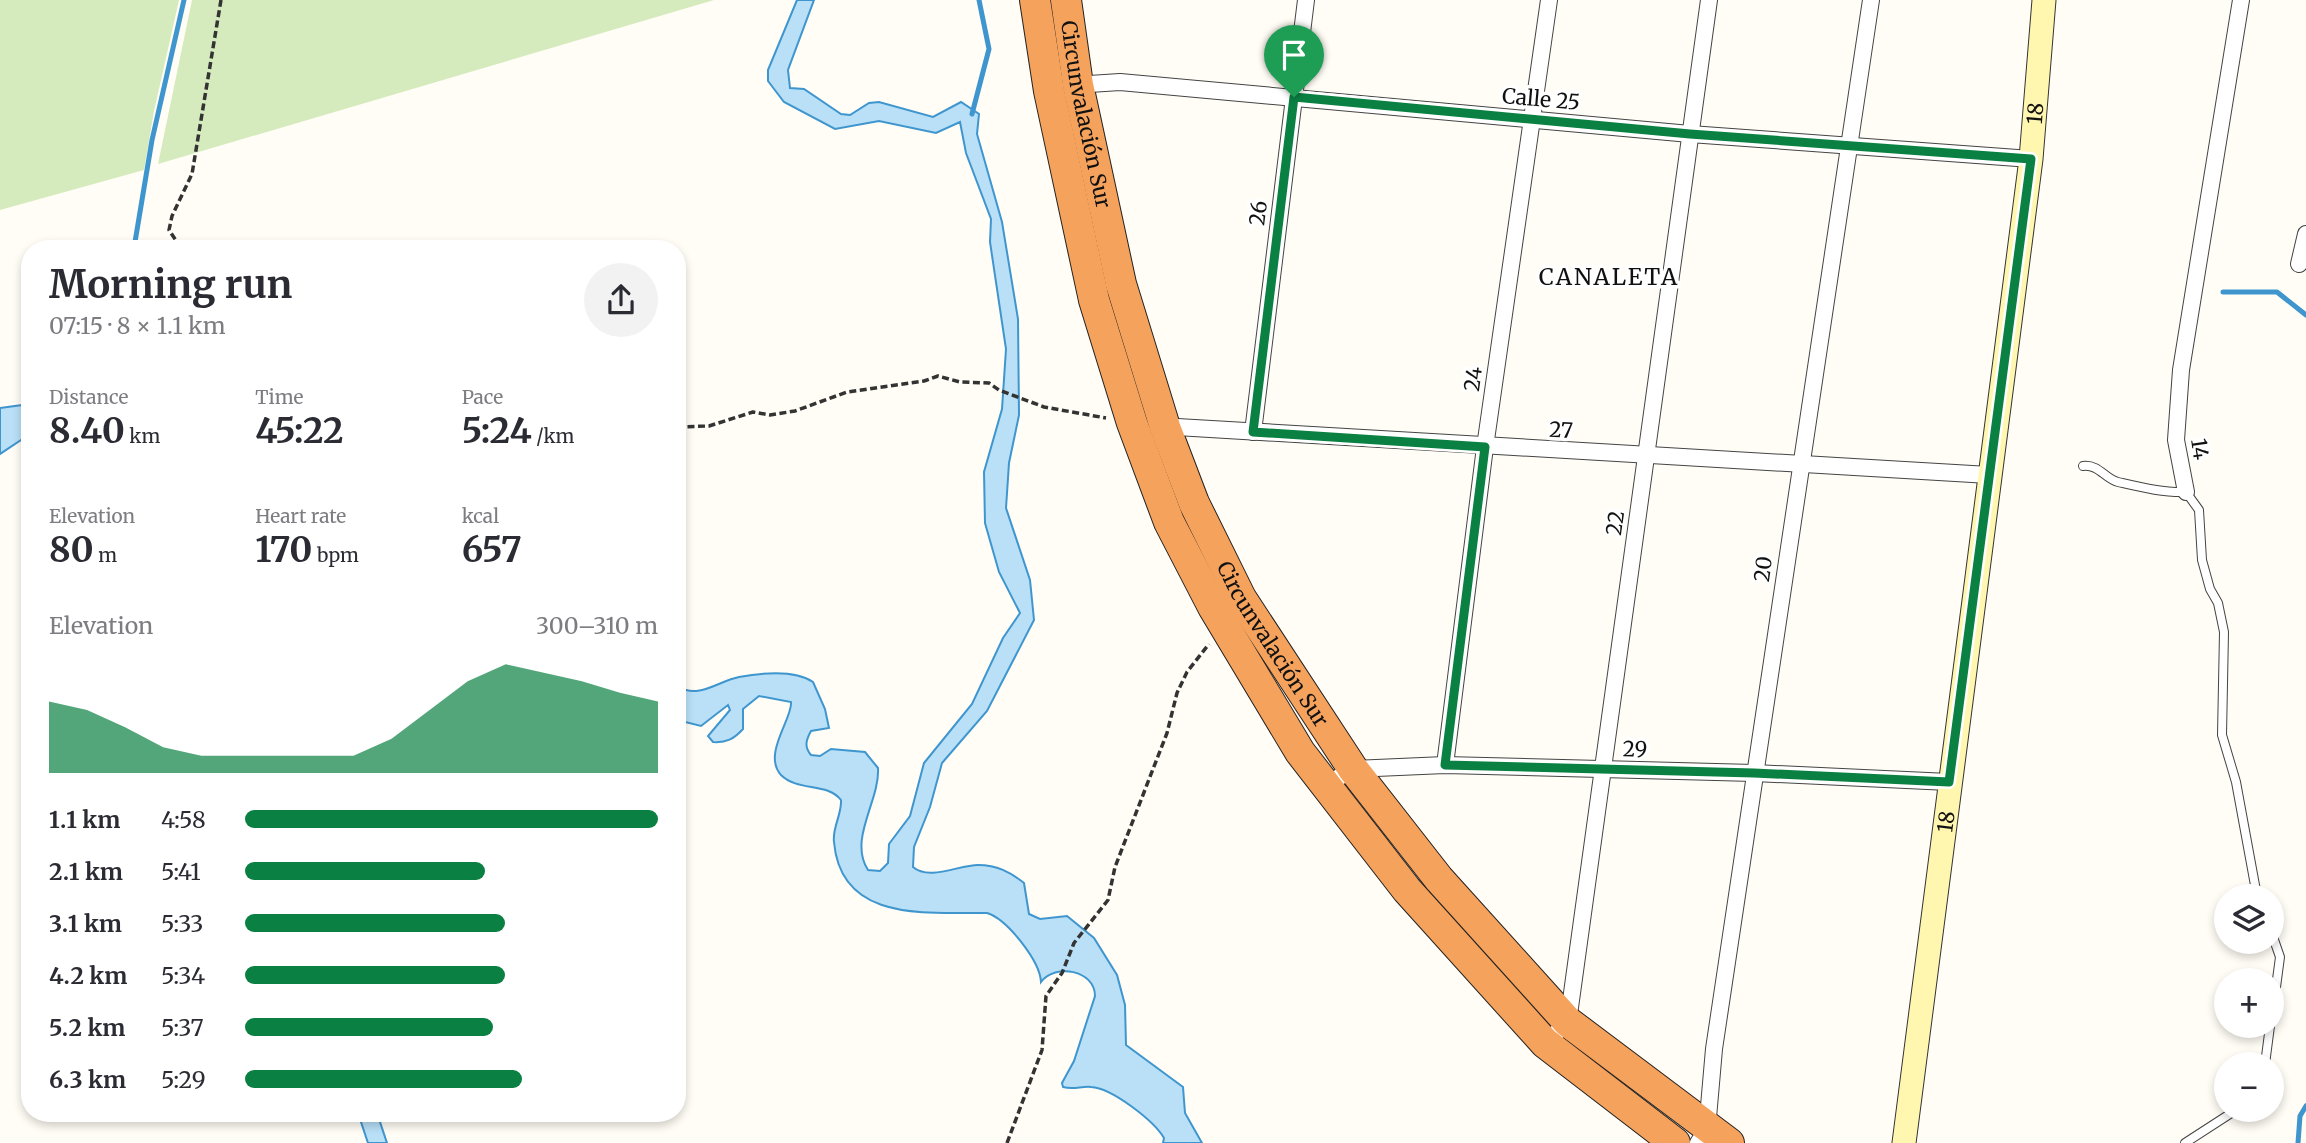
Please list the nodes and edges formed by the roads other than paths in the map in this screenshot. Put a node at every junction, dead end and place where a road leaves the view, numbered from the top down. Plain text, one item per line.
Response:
1 (1035, 0) edge
2 (1066, 0) edge
3 (1306, 0) edge
4 (1549, 0) edge
5 (1709, 0) edge
6 (1871, 0) edge
7 (2044, 0) edge
8 (2241, 0) edge
9 (1078, 85) junction
10 (1049, 91) junction
11 (1294, 97) junction
12 (1531, 120) junction
13 (1690, 134) junction
14 (1851, 146) junction
15 (2031, 159) junction
16 (2306, 234) edge
17 (2299, 264) dead end
18 (1132, 423) junction
19 (1165, 426) junction
20 (1253, 432) junction
21 (1485, 447) junction
22 (1646, 456) junction
23 (1799, 465) junction
24 (2083, 466) dead end
25 (1989, 475) junction
26 (2186, 492) junction
27 (1445, 765) junction
28 (1353, 769) junction
29 (1602, 770) junction
30 (1754, 773) junction
31 (1949, 782) junction
32 (1324, 786) junction
33 (2255, 884) edge
34 (1568, 1022) junction
35 (1545, 1043) junction
36 (2217, 1122) edge
37 (1712, 1138) edge
38 (1675, 1143) edge
39 (1904, 1143) edge
40 (2185, 1143) edge

1 - 10 highway, Circunvalación Sur
2 - 9 highway, Circunvalación Sur
3 - 11 street, 26
4 - 12 street, 24
5 - 13 street, 22
6 - 14 street, 20
7 - 15 street, 18
8 - 26 street, 14
9 - 10 street, Calle 25
9 - 11 street, Calle 25
9 - 19 highway, Circunvalación Sur
10 - 18 highway, Circunvalación Sur
11 - 12 street, Calle 25
11 - 20 street, 26
12 - 13 street, Calle 25
12 - 21 street, 24
13 - 14 street, Calle 25
13 - 22 street, 22
14 - 15 street, Calle 25
14 - 23 street, 20
15 - 25 street, 18
16 - 17 street
18 - 19 street, 27
18 - 32 highway, Circunvalación Sur
19 - 20 street, 27
19 - 28 highway, Circunvalación Sur
20 - 21 street, 27
21 - 22 street, 27
21 - 27 street, 24
22 - 23 street, 27
22 - 29 street, 22
23 - 25 street, 27
23 - 30 street, 20
24 - 26 lane
25 - 31 street, 18
26 - 33 lane, 14
27 - 28 street, 29
27 - 29 street, 29
28 - 32 street, 29
28 - 34 highway, Circunvalación Sur
29 - 30 street, 29
29 - 34 street, 22
30 - 31 street, 29
30 - 37 street, 20
31 - 39 street, 18
32 - 35 highway, Circunvalación Sur
34 - 35 street
34 - 37 highway, Circunvalación Sur
35 - 38 highway, Circunvalación Sur
36 - 40 lane

